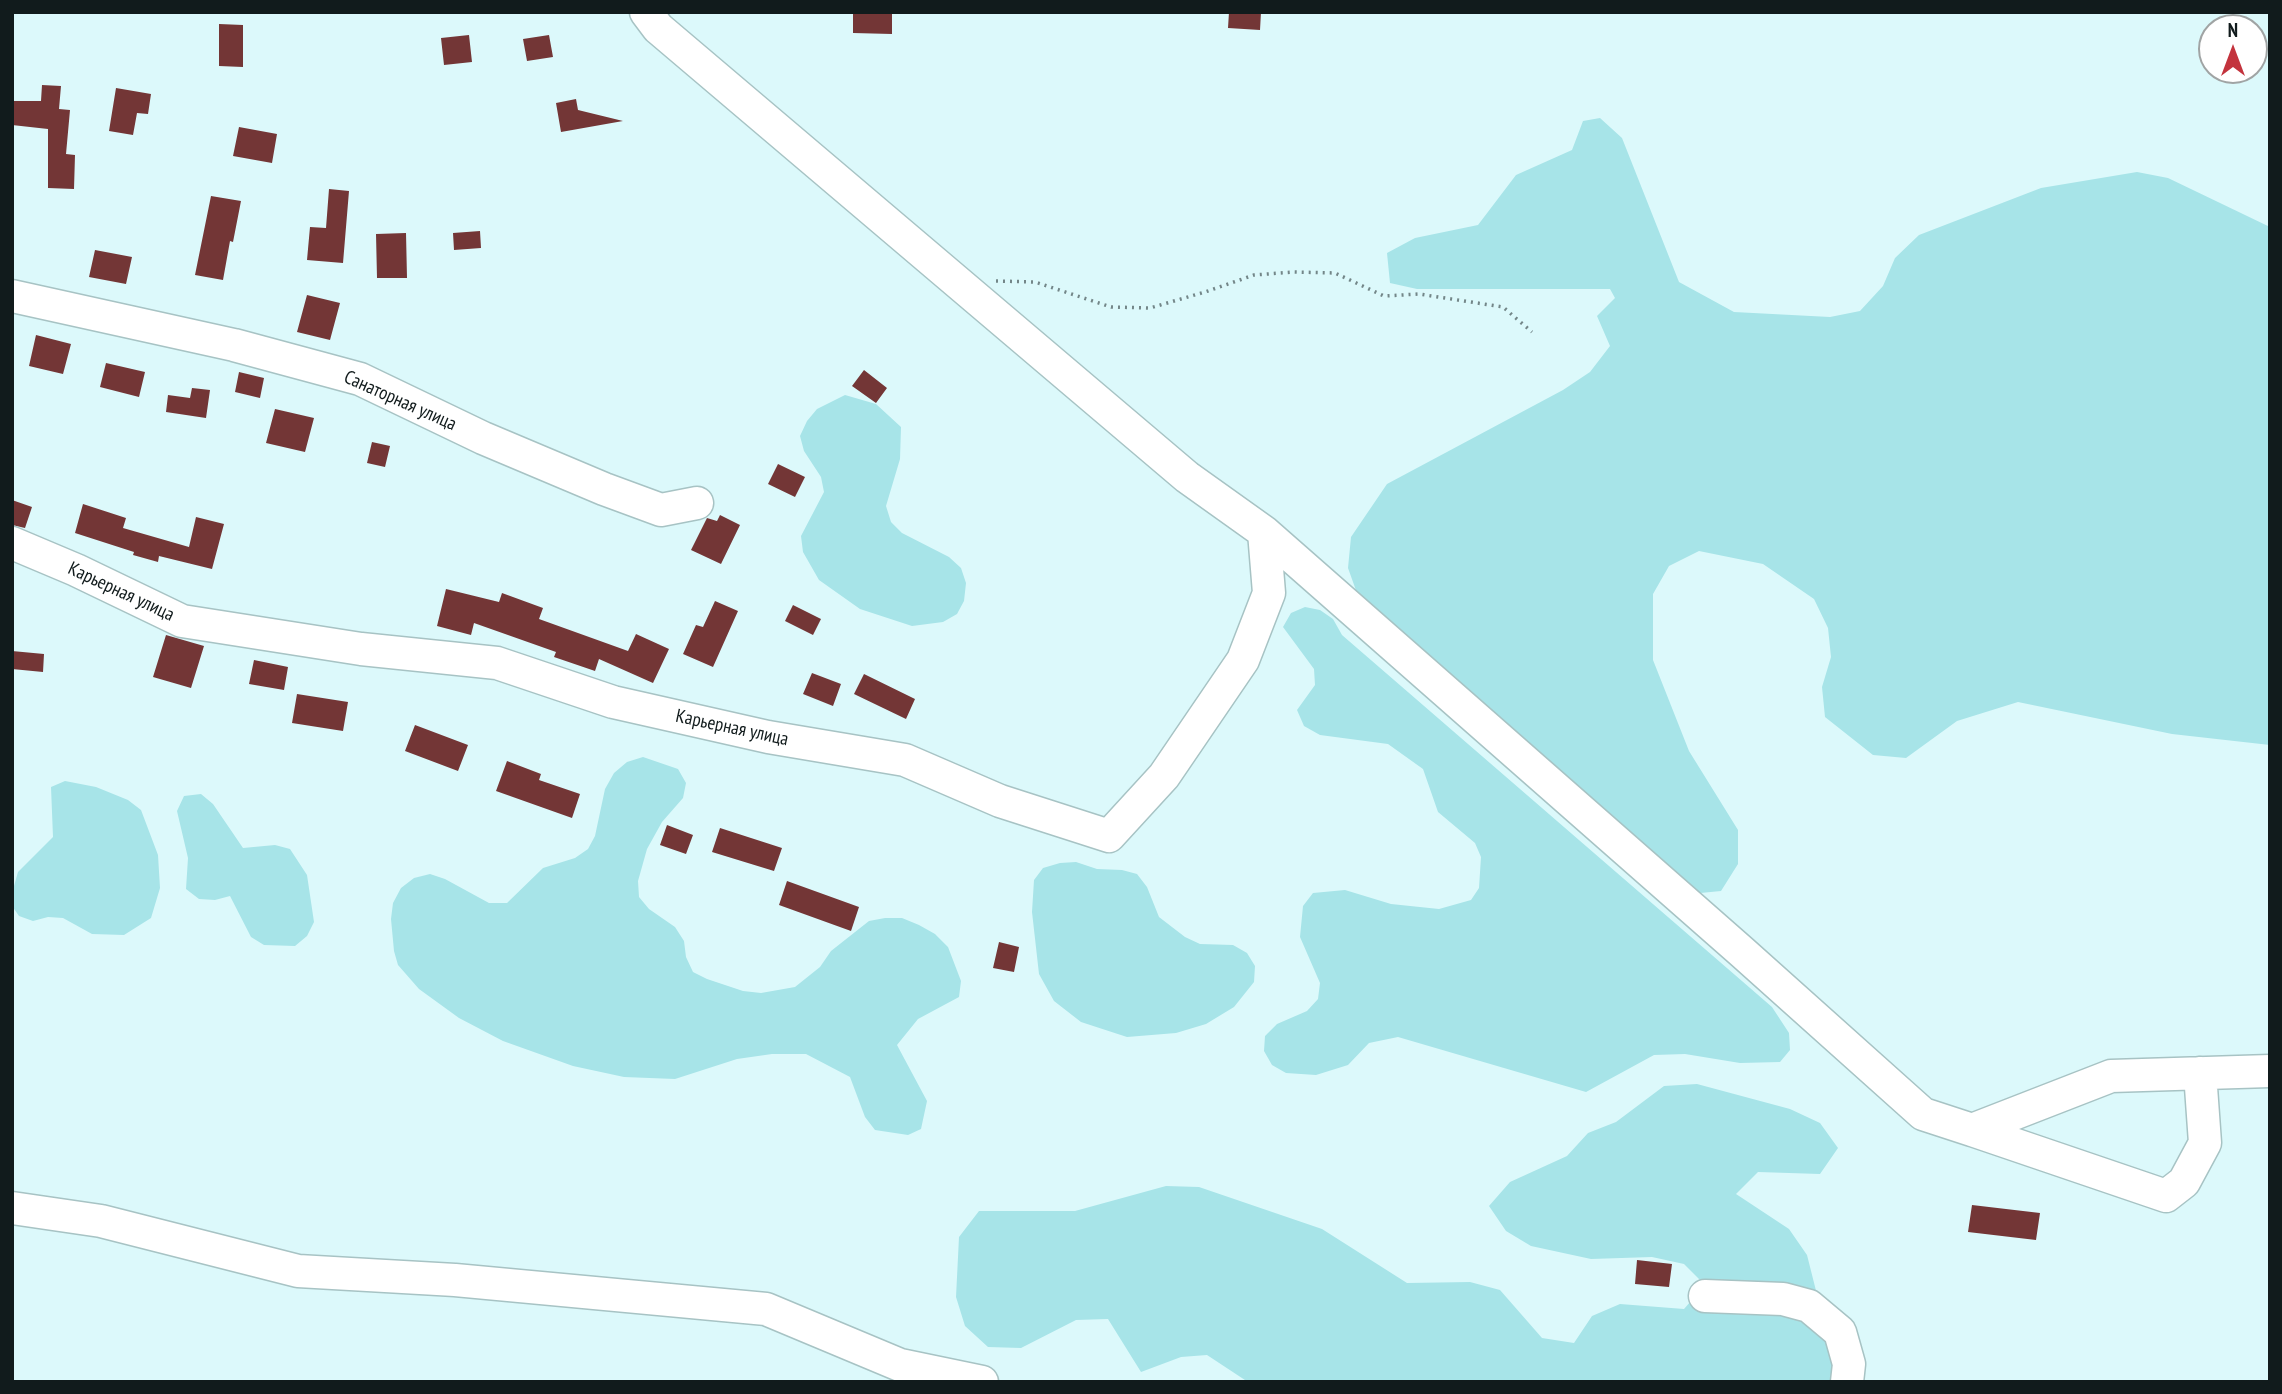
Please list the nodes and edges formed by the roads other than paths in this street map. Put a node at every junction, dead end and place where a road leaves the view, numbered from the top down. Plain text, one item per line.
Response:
1 (646, 12) edge
2 (12, 296) edge
3 (697, 503) dead end
4 (1264, 532) junction
5 (12, 544) edge
6 (2270, 1071) edge
7 (2200, 1073) junction
8 (1972, 1130) junction
9 (12, 1208) edge
10 (1705, 1296) dead end
11 (982, 1382) edge
12 (1847, 1382) edge

1 - 4 street
2 - 3 street, Санаторная улица
4 - 5 street, Карьерная улица
4 - 8 street
6 - 7 street
7 - 8 street
7 - 8 street
9 - 11 street
10 - 12 street

